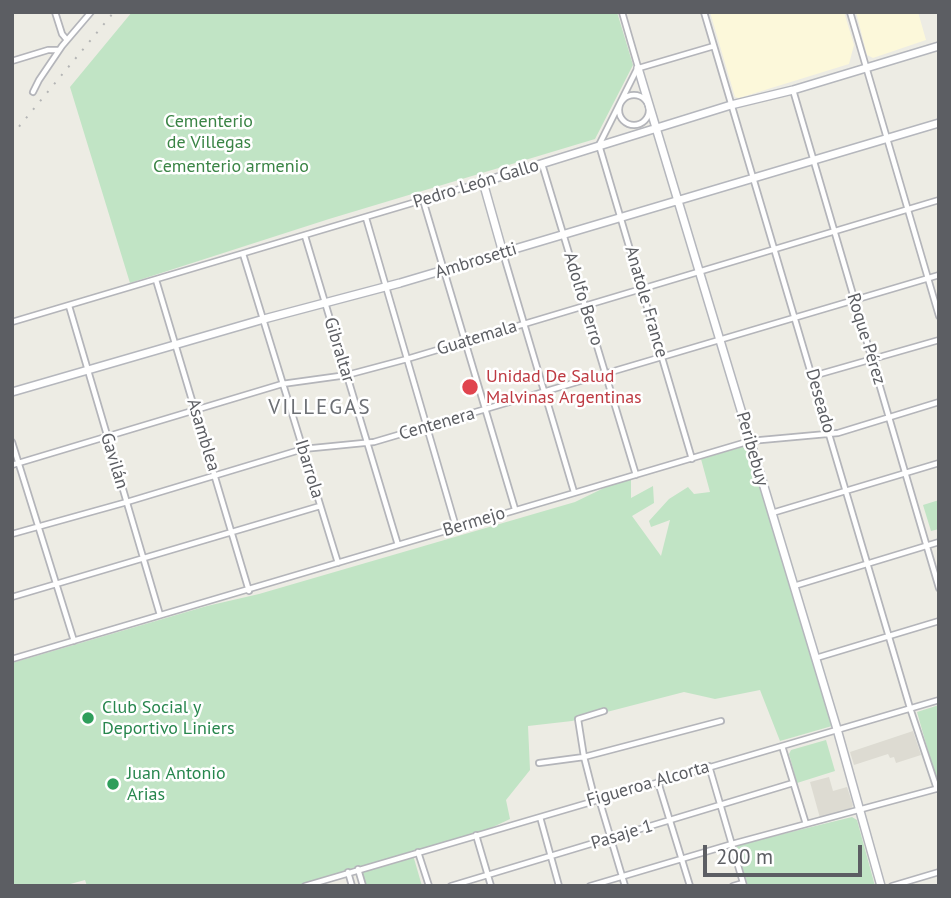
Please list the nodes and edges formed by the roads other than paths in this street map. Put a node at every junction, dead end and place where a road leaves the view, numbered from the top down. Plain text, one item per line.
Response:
1 (55, 12) edge
2 (91, 12) edge
3 (622, 12) edge
4 (704, 12) edge
5 (850, 12) edge
6 (66, 40) junction
7 (714, 46) junction
8 (939, 46) edge
9 (59, 51) junction
10 (12, 61) edge
11 (638, 68) junction
12 (866, 68) junction
13 (793, 90) junction
14 (33, 92) dead end
15 (621, 103) junction
16 (731, 105) junction
17 (650, 108) junction
18 (939, 123) edge
19 (656, 128) junction
20 (886, 138) junction
21 (599, 145) junction
22 (814, 161) junction
23 (542, 164) junction
24 (752, 179) junction
25 (483, 182) junction
26 (423, 200) junction
27 (677, 200) junction
28 (939, 200) edge
29 (907, 209) junction
30 (621, 217) junction
31 (366, 218) junction
32 (834, 231) junction
33 (563, 234) junction
34 (305, 236) junction
35 (773, 249) junction
36 (503, 253) junction
37 (243, 254) junction
38 (443, 271) junction
39 (699, 271) junction
40 (939, 275) edge
41 (928, 278) junction
42 (156, 279) junction
43 (386, 287) junction
44 (642, 288) junction
45 (855, 300) junction
46 (325, 303) junction
47 (584, 305) junction
48 (69, 306) junction
49 (939, 316) edge
50 (264, 319) junction
51 (795, 319) junction
52 (12, 322) edge
53 (524, 323) junction
54 (939, 340) edge
55 (465, 341) junction
56 (719, 341) junction
57 (175, 344) junction
58 (407, 359) junction
59 (663, 359) junction
60 (873, 359) junction
61 (86, 369) junction
62 (347, 375) junction
63 (605, 375) junction
64 (813, 376) junction
65 (282, 384) junction
66 (12, 392) edge
67 (545, 393) junction
68 (939, 402) edge
69 (195, 410) junction
70 (485, 410) junction
71 (890, 417) junction
72 (428, 427) junction
73 (829, 434) junction
74 (107, 437) junction
75 (750, 441) junction
76 (12, 442) edge
77 (368, 444) junction
78 (303, 449) junction
79 (692, 459) junction
80 (19, 463) junction
81 (939, 463) edge
82 (12, 465) edge
83 (906, 473) junction
84 (636, 475) junction
85 (215, 476) junction
86 (846, 491) junction
87 (574, 492) junction
88 (127, 502) junction
89 (320, 506) junction
90 (514, 509) junction
91 (771, 513) junction
92 (38, 527) junction
93 (456, 527) junction
94 (232, 533) junction
95 (12, 534) edge
96 (939, 542) edge
97 (398, 545) junction
98 (926, 545) junction
99 (144, 558) junction
100 (338, 563) junction
101 (868, 563) junction
102 (55, 584) junction
103 (793, 586) junction
104 (939, 588) edge
105 (249, 591) junction
106 (12, 597) edge
107 (160, 615) junction
108 (939, 621) edge
109 (889, 635) junction
110 (74, 641) junction
111 (12, 659) edge
112 (815, 659) junction
113 (939, 700) edge
114 (910, 708) junction
115 (604, 711) dead end
116 (721, 721) dead end
117 (837, 729) junction
118 (782, 746) junction
119 (584, 757) junction
120 (539, 763) dead end
121 (709, 766) junction
122 (658, 782) junction
123 (793, 783) junction
124 (938, 788) edge
125 (597, 799) junction
126 (720, 806) junction
127 (859, 811) junction
128 (540, 817) junction
129 (671, 820) junction
130 (806, 824) junction
131 (475, 835) junction
132 (612, 838) junction
133 (732, 844) junction
134 (418, 852) junction
135 (551, 856) junction
136 (682, 860) junction
137 (358, 869) junction
138 (348, 872) junction
139 (939, 872) edge
140 (488, 875) junction
141 (622, 876) junction
142 (744, 884) edge
143 (305, 886) edge
144 (352, 886) edge
145 (363, 886) edge
146 (429, 886) edge
147 (451, 886) edge
148 (491, 886) edge
149 (559, 886) edge
150 (590, 886) edge
151 (625, 886) edge
152 (690, 886) edge
153 (733, 886) edge
154 (881, 886) edge
155 (892, 886) edge

1 - 6 street
2 - 6 street
3 - 11 street, Peribebuy
4 - 7 street, Deseado
5 - 12 street
6 - 9 street
7 - 11 street
7 - 16 street, Deseado
8 - 12 street, Pedro León Gallo
9 - 10 street
9 - 14 street
11 - 15 street
11 - 17 street, Peribebuy
12 - 13 street, Pedro León Gallo
12 - 20 street
13 - 16 street, Pedro León Gallo
13 - 22 street, Roque Pérez
15 - 17 street
15 - 17 street
15 - 21 street
16 - 19 street, Pedro León Gallo
16 - 24 street, Deseado
17 - 19 street, Peribebuy
18 - 20 street, Ambrosetti
19 - 21 street, Pedro León Gallo
19 - 27 street, Peribebuy
20 - 22 street, Ambrosetti
20 - 29 street
21 - 23 street, Pedro León Gallo
21 - 30 street, Anatole France
22 - 24 street, Ambrosetti
22 - 32 street, Roque Pérez
23 - 25 street, Pedro León Gallo
23 - 33 street, Adolfo Berro
24 - 27 street, Ambrosetti
24 - 35 street, Deseado
25 - 26 street, Pedro León Gallo
25 - 36 street
26 - 31 street, Pedro León Gallo
26 - 38 street
27 - 30 street, Ambrosetti
27 - 39 street, Peribebuy
28 - 29 street, Guatemala
29 - 32 street, Guatemala
29 - 41 street
30 - 33 street, Ambrosetti
30 - 44 street, Anatole France
31 - 34 street, Pedro León Gallo
31 - 43 street
32 - 35 street, Guatemala
32 - 45 street, Roque Pérez
33 - 36 street, Ambrosetti
33 - 47 street, Adolfo Berro
34 - 37 street, Pedro León Gallo
34 - 46 street, Gibraltar
35 - 39 street, Guatemala
35 - 51 street, Deseado
36 - 38 street, Ambrosetti
36 - 53 street
37 - 42 street, Pedro León Gallo
37 - 50 street, Ibarrola
38 - 43 street, Ambrosetti
38 - 55 street
39 - 44 street, Guatemala
39 - 56 street, Peribebuy
40 - 41 street, Centenera
41 - 45 street, Centenera
41 - 49 street
42 - 48 street, Pedro León Gallo
42 - 57 street, Asamblea
43 - 46 street, Ambrosetti
43 - 58 street
44 - 47 street, Guatemala
44 - 59 street, Anatole France
45 - 51 street, Centenera
45 - 60 street, Roque Pérez
46 - 50 street, Ambrosetti
46 - 62 street, Gibraltar
47 - 53 street, Guatemala
47 - 63 street, Adolfo Berro
48 - 52 street, Pedro León Gallo
48 - 61 street, Gavilán
50 - 57 street, Ambrosetti
50 - 65 street, Ibarrola
51 - 56 street, Centenera
51 - 64 street, Deseado
53 - 55 street, Guatemala
53 - 67 street
54 - 60 street
55 - 58 street, Guatemala
55 - 70 street
56 - 59 street, Centenera
56 - 75 street, Peribebuy
57 - 61 street, Ambrosetti
57 - 69 street, Asamblea
58 - 62 street, Guatemala
58 - 72 street
59 - 63 street, Centenera
59 - 79 street, Anatole France
60 - 64 street
60 - 71 street, Roque Pérez
61 - 66 street, Ambrosetti
61 - 74 street, Gavilán
62 - 65 street, Guatemala
62 - 77 street, Gibraltar
63 - 67 street, Centenera
63 - 84 street, Adolfo Berro
64 - 73 street, Deseado
65 - 69 street, Guatemala
65 - 78 street, Ibarrola
67 - 70 street, Centenera
67 - 87 street
68 - 71 street, Bermejo
69 - 74 street, Guatemala
69 - 85 street, Asamblea
70 - 72 street, Centenera
70 - 90 street
71 - 73 street, Bermejo
71 - 83 street, Roque Pérez
72 - 77 street, Centenera
72 - 93 street
73 - 75 street, Bermejo
73 - 86 street, Deseado
74 - 80 street, Guatemala
74 - 88 street, Gavilán
75 - 79 street, Bermejo
75 - 91 street, Peribebuy
76 - 80 street
77 - 78 street, Centenera
77 - 97 street, Gibraltar
78 - 85 street, Centenera
78 - 89 street, Ibarrola
79 - 84 street, Bermejo
80 - 82 street, Guatemala
80 - 92 street
81 - 83 street
83 - 86 street
83 - 98 street, Roque Pérez
84 - 87 street, Bermejo
85 - 88 street, Centenera
85 - 94 street, Asamblea
86 - 91 street
86 - 101 street, Deseado
87 - 90 street, Bermejo
88 - 92 street, Centenera
88 - 99 street, Gavilán
89 - 94 street
89 - 100 street, Ibarrola
90 - 93 street, Bermejo
91 - 103 street, Peribebuy
92 - 95 street, Centenera
92 - 102 street
93 - 97 street, Bermejo
94 - 99 street
94 - 105 street, Asamblea
96 - 98 street
97 - 100 street, Bermejo
98 - 101 street
98 - 104 street, Roque Pérez
99 - 102 street
99 - 107 street, Gavilán
100 - 105 street, Bermejo
101 - 103 street
101 - 109 street, Deseado
102 - 106 street
102 - 110 street
103 - 112 street, Peribebuy
105 - 107 street, Bermejo
107 - 110 street, Bermejo
108 - 109 street
109 - 112 street
109 - 114 street, Deseado
110 - 111 street, Bermejo
112 - 117 street, Peribebuy
113 - 114 street, Figueroa Alcorta
114 - 117 street, Figueroa Alcorta
114 - 124 street, Deseado
115 - 119 street
116 - 119 street
117 - 118 street, Figueroa Alcorta
117 - 127 street, Peribebuy
118 - 121 street, Figueroa Alcorta
118 - 123 street
119 - 120 street
119 - 125 street
121 - 122 street, Figueroa Alcorta
121 - 126 street
122 - 125 street, Figueroa Alcorta
122 - 129 street
123 - 126 street, Pasaje 1
123 - 130 street
124 - 127 street
125 - 128 street, Figueroa Alcorta
125 - 132 street
126 - 129 street, Pasaje 1
126 - 133 street
127 - 130 street
127 - 154 street, Peribebuy
128 - 131 street, Figueroa Alcorta
128 - 135 street
129 - 132 street, Pasaje 1
129 - 136 street
130 - 133 street
131 - 134 street, Figueroa Alcorta
131 - 140 street
132 - 135 street, Pasaje 1
132 - 141 street
133 - 136 street
133 - 142 street
134 - 137 street, Figueroa Alcorta
134 - 146 street
135 - 140 street, Pasaje 1
135 - 149 street
136 - 141 street
136 - 152 street
137 - 138 street, Figueroa Alcorta
137 - 145 street
138 - 143 street, Figueroa Alcorta
138 - 144 street
139 - 155 street
140 - 147 street, Pasaje 1
140 - 148 street
141 - 150 street
141 - 151 street
142 - 153 street

